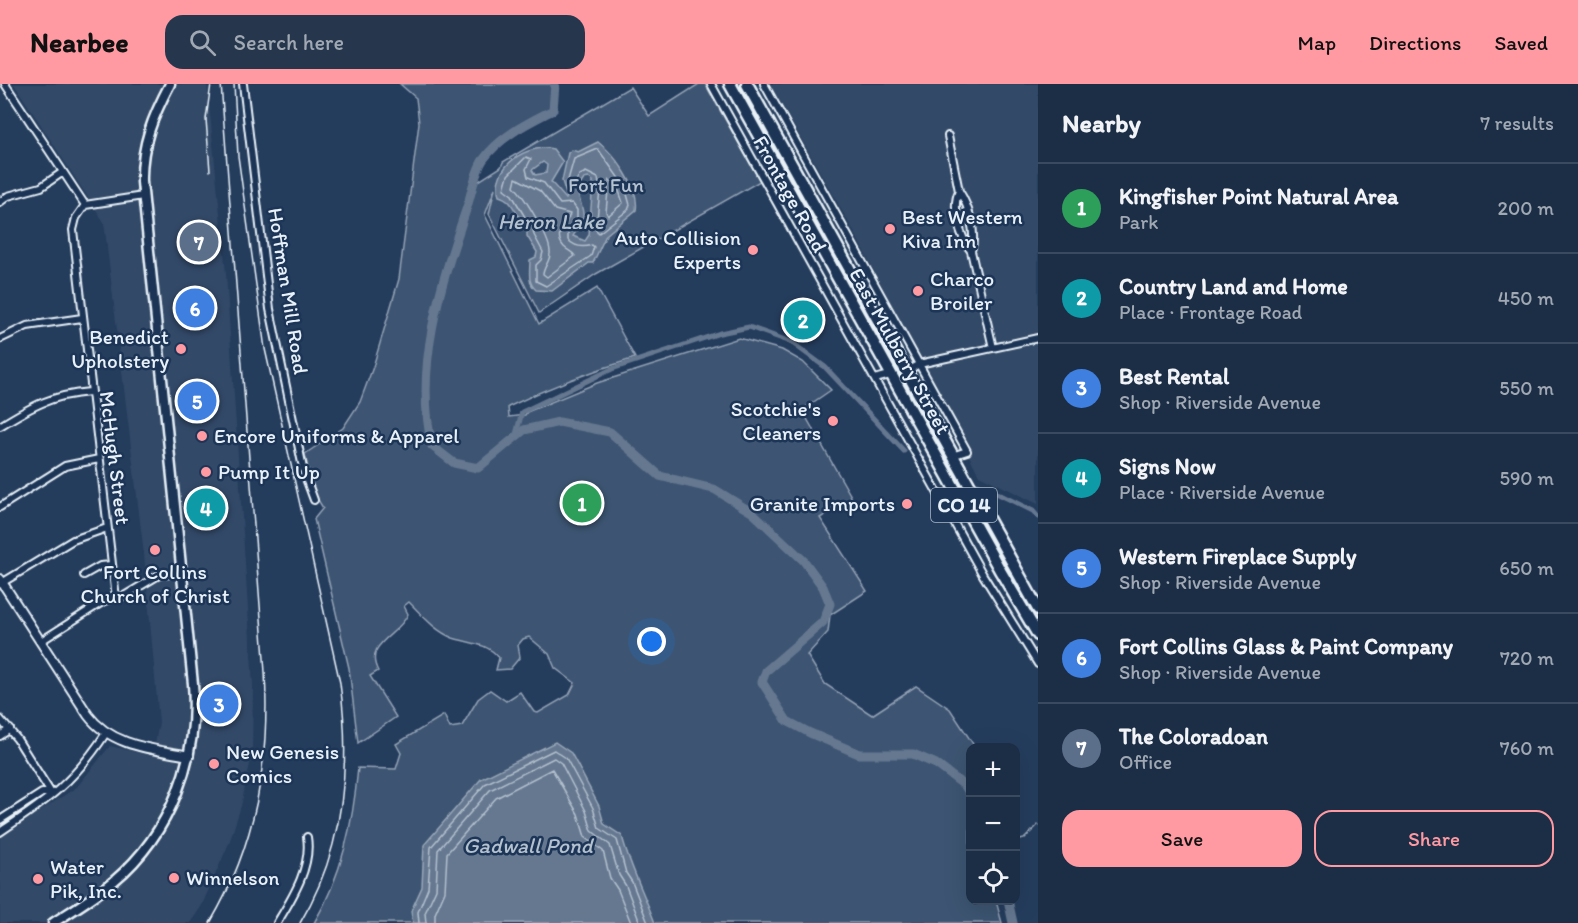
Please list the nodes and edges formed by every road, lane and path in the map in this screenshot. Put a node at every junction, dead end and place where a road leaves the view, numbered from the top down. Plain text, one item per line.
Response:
1 (170, 84) edge
2 (243, 84) edge
3 (711, 84) edge
4 (730, 84) edge
5 (747, 84) edge
6 (764, 84) edge
7 (6, 85) edge
8 (0, 90) edge
9 (948, 136) dead end
10 (63, 172) junction
11 (143, 196) junction
12 (0, 201) edge
13 (85, 205) junction
14 (853, 307) junction
15 (82, 318) junction
16 (1038, 338) edge
17 (0, 339) edge
18 (993, 348) junction
19 (919, 364) junction
20 (906, 372) junction
21 (890, 375) junction
22 (874, 380) junction
23 (90, 392) junction
24 (0, 426) edge
25 (952, 456) junction
26 (99, 459) junction
27 (314, 500) dead end
28 (0, 507) edge
29 (107, 528) junction
30 (980, 533) junction
31 (112, 565) junction
32 (182, 573) junction
33 (84, 575) dead end
34 (1, 582) edge
35 (116, 598) junction
36 (1038, 609) edge
37 (1038, 635) edge
38 (41, 641) junction
39 (1038, 664) edge
40 (0, 719) edge
41 (10, 729) junction
42 (106, 733) junction
43 (0, 736) edge
44 (189, 756) junction
45 (51, 793) junction
46 (0, 820) edge
47 (0, 832) edge
48 (307, 837) dead end
49 (53, 923) edge
50 (277, 923) edge

1 - 11 main road
2 - 27 street, Hoffman Mill Road
3 - 22 street, Frontage Road
4 - 14 highway, East Mulberry Street / CO 14
5 - 20 highway, East Mulberry Street / CO 14
6 - 19 street, Frontage Road
7 - 8 street
7 - 10 street
9 - 18 street
10 - 12 street
10 - 13 street
11 - 13 street
11 - 32 main road
13 - 15 street, McHugh Street
14 - 20 highway
14 - 21 highway, East Mulberry Street / CO 14
15 - 17 street
15 - 23 street, McHugh Street
16 - 18 street
18 - 19 street
19 - 20 street
19 - 25 street, Frontage Road
20 - 25 highway, East Mulberry Street / CO 14
20 - 30 highway
21 - 22 street
21 - 30 highway, East Mulberry Street / CO 14
22 - 39 street, Frontage Road
23 - 24 street
23 - 26 street, McHugh Street
25 - 36 highway, East Mulberry Street / CO 14
26 - 28 street
26 - 29 street, McHugh Street
29 - 31 street, McHugh Street
29 - 34 street
30 - 37 highway, East Mulberry Street / CO 14
31 - 33 street
31 - 35 street, McHugh Street
32 - 35 street
32 - 44 main road
34 - 38 street
35 - 38 street
38 - 42 street
40 - 41 street
41 - 43 street
41 - 45 street
42 - 44 street
42 - 45 street
44 - 49 main road
45 - 46 street
45 - 47 street
48 - 50 street

